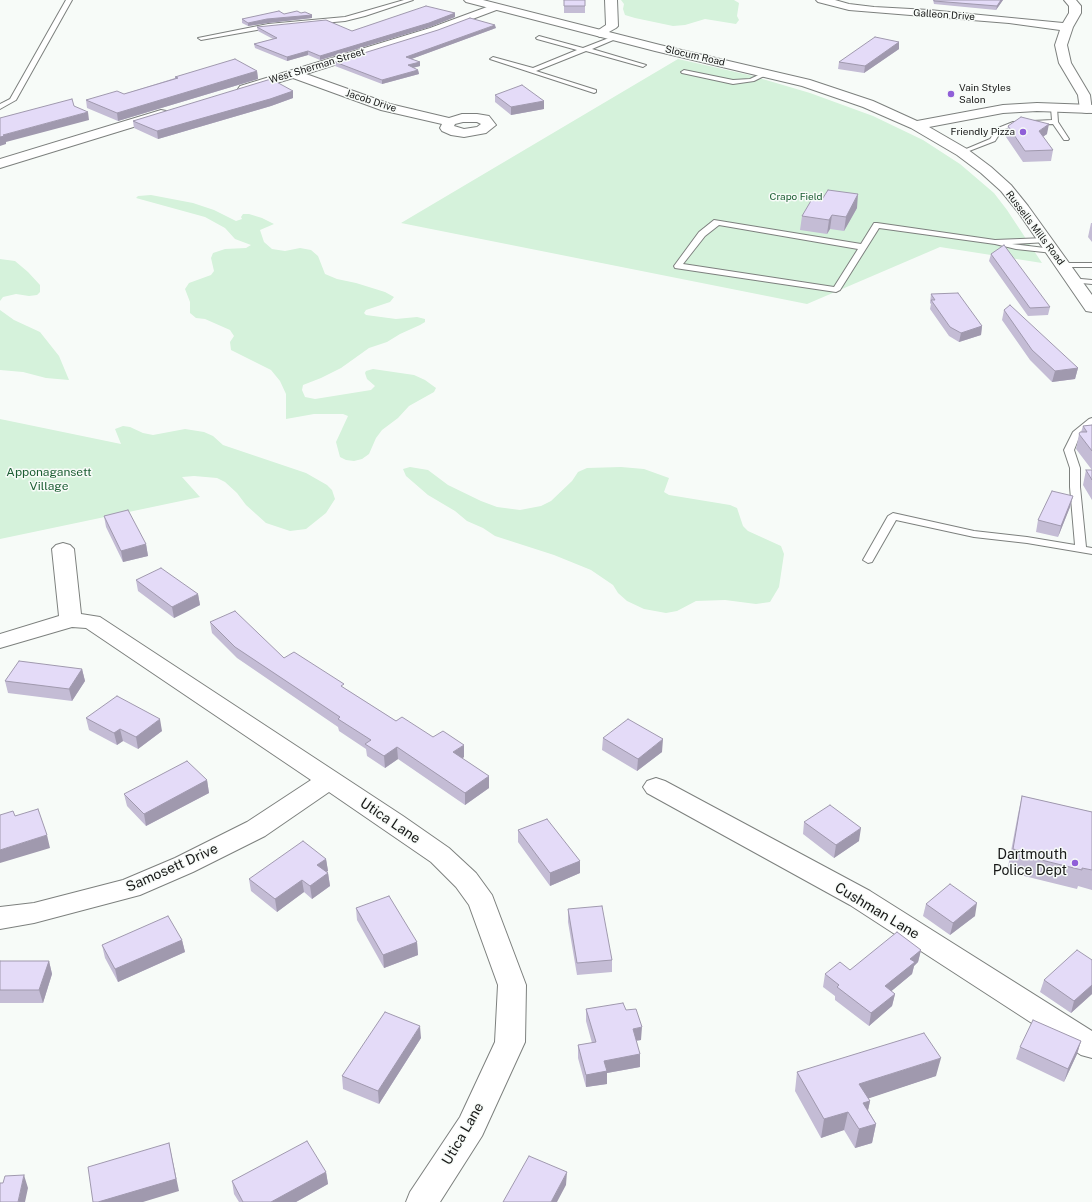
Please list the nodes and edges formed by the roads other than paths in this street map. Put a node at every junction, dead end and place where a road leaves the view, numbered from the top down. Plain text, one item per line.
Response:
1 (69, 0) edge
2 (410, 0) edge
3 (611, 0) edge
4 (822, 0) edge
5 (903, 0) edge
6 (1070, 0) edge
7 (484, 2) edge
8 (904, 12) junction
9 (1067, 27) junction
10 (600, 33) junction
11 (616, 37) junction
12 (201, 38) dead end
13 (539, 38) dead end
14 (585, 50) junction
15 (493, 59) dead end
16 (643, 65) dead end
17 (534, 70) junction
18 (684, 72) dead end
19 (767, 73) junction
20 (294, 74) junction
21 (594, 91) dead end
22 (234, 92) edge
23 (868, 104) junction
24 (0, 108) edge
25 (1054, 108) junction
26 (912, 109) dead end
27 (1089, 109) edge
28 (930, 110) dead end
29 (174, 111) edge
30 (988, 111) junction
31 (449, 122) dead end
32 (1055, 122) junction
33 (916, 125) junction
34 (1066, 139) dead end
35 (962, 152) junction
36 (0, 164) edge
37 (995, 242) junction
38 (1049, 245) junction
39 (863, 247) junction
40 (1092, 264) edge
41 (1063, 265) junction
42 (1073, 280) junction
43 (1092, 282) edge
44 (1092, 308) edge
45 (1092, 421) edge
46 (63, 549) dead end
47 (1081, 549) junction
48 (1092, 551) edge
49 (868, 560) dead end
50 (71, 620) junction
51 (0, 642) edge
52 (328, 780) junction
53 (656, 787) dead end
54 (0, 918) edge
55 (1092, 1046) edge
56 (422, 1202) edge

1 - 24 lane
2 - 12 lane
3 - 10 street
4 - 8 street, Galleon Drive
5 - 8 street
6 - 9 street
7 - 10 street, Slocum Road
7 - 20 street, West Sherman Street
8 - 9 street, Galleon Drive
9 - 27 street
10 - 11 street, Slocum Road
11 - 14 lane
11 - 19 street, Slocum Road
13 - 14 lane
14 - 16 lane
14 - 17 lane
15 - 17 lane
17 - 21 lane
18 - 19 lane
19 - 23 street, Slocum Road
20 - 22 street, West Sherman Street
20 - 31 street, Jacob Drive
23 - 26 street
23 - 33 street, Slocum Road
25 - 27 street
25 - 30 street
25 - 32 lane
28 - 30 street
29 - 36 street
30 - 33 street
30 - 35 street
32 - 34 lane
32 - 35 lane
33 - 35 street, Russells Mills Road
35 - 38 street, Russells Mills Road
37 - 38 lane
37 - 38 lane
37 - 39 lane
38 - 41 street, Russells Mills Road
39 - 39 lane
40 - 41 lane
41 - 42 street, Russells Mills Road
42 - 43 lane
42 - 44 street, Russells Mills Road
45 - 47 lane
46 - 50 street
47 - 48 lane
47 - 49 lane
50 - 51 street
50 - 52 street, Utica Lane
52 - 54 street, Samosett Drive
52 - 56 street, Utica Lane
53 - 55 street, Cushman Lane

